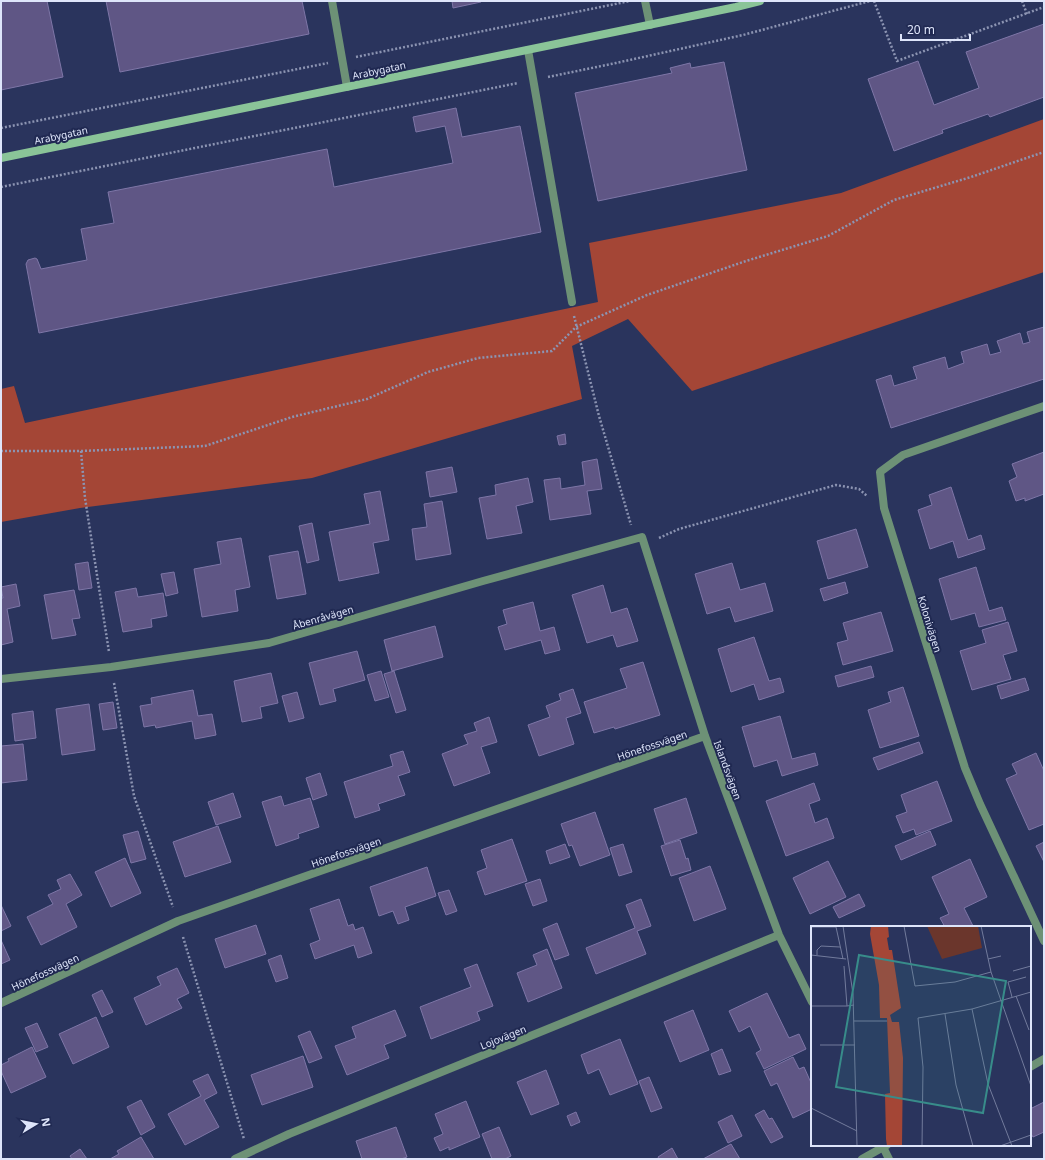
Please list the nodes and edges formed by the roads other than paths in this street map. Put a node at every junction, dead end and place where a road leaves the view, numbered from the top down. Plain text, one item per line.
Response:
1 (332, 1) edge
2 (645, 1) edge
3 (760, 1) edge
4 (650, 25) junction
5 (528, 50) junction
6 (347, 87) junction
7 (1, 158) edge
8 (572, 302) road end
9 (1044, 406) edge
10 (641, 540) joint
11 (1, 679) edge
12 (705, 736) junction
13 (779, 935) junction
14 (1044, 941) edge
15 (811, 1000) edge
16 (1, 1004) edge
17 (1044, 1059) edge
18 (1031, 1066) edge
19 (884, 1146) edge
20 (235, 1159) edge
21 (862, 1159) edge
22 (889, 1159) edge

1 - 6 street
2 - 4 street
3 - 4 street, Arabygatan
4 - 5 street, Arabygatan
5 - 6 street, Arabygatan
5 - 8 street
6 - 7 street, Arabygatan
9 - 14 street, Kolonivägen
10 - 11 street, Åbenråvägen
10 - 12 street, Islandsvägen
12 - 13 street, Islandsvägen
12 - 16 street, Hönefossvägen
13 - 15 street, Islandsvägen
13 - 20 street, Lojovägen
17 - 18 street
19 - 21 street
19 - 22 street

